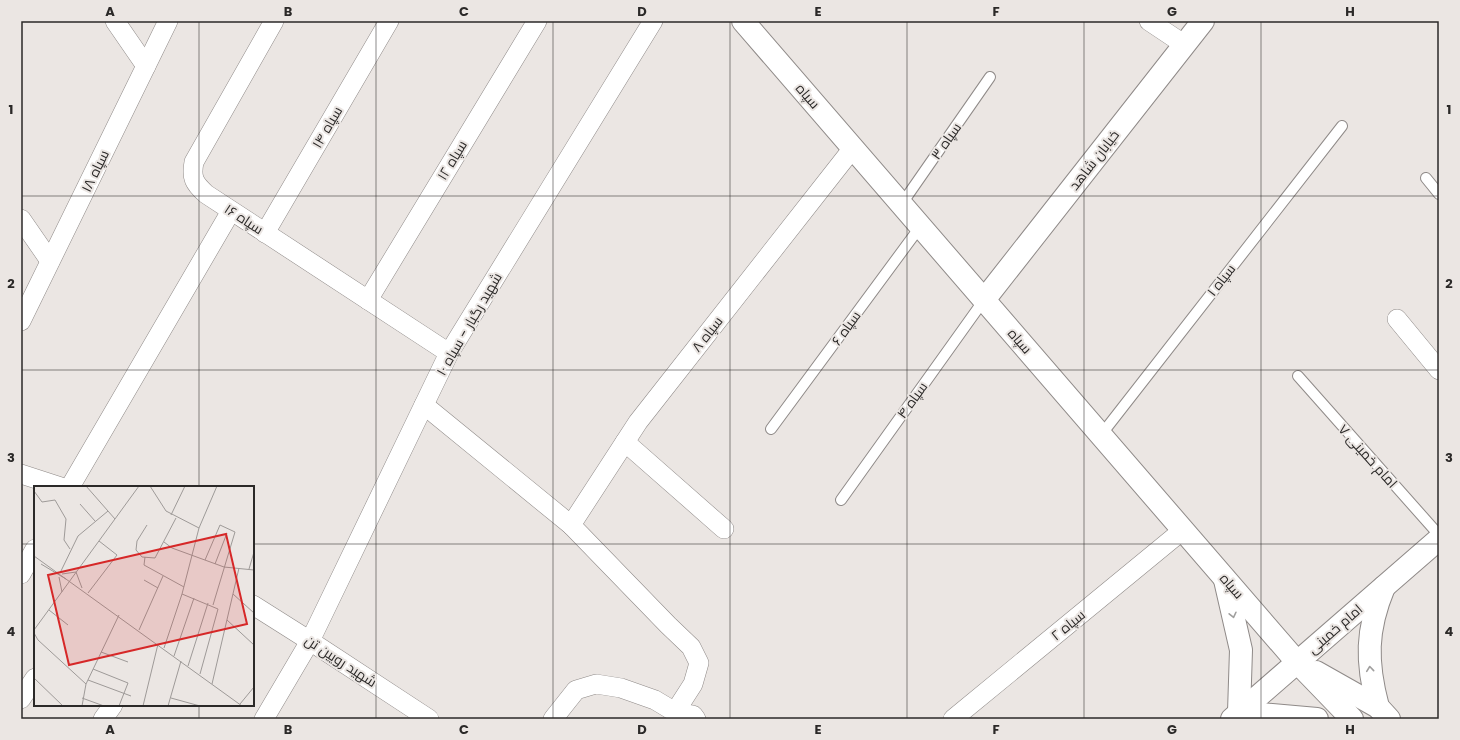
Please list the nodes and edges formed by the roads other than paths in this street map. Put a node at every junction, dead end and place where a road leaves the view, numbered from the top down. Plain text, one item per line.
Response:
1 (116, 21) edge
2 (274, 21) edge
3 (389, 21) edge
4 (537, 21) edge
5 (653, 21) edge
6 (743, 21) edge
7 (1149, 21) edge
8 (1203, 21) edge
9 (166, 23) edge
10 (1185, 45) junction
11 (146, 66) junction
12 (990, 77) dead end
13 (1342, 126) dead end
14 (853, 148) junction
15 (1426, 178) dead end
16 (1439, 194) edge
17 (901, 205) junction
18 (231, 211) junction
19 (21, 219) edge
20 (920, 227) junction
21 (265, 233) junction
22 (50, 261) junction
23 (368, 300) junction
24 (984, 300) junction
25 (1397, 320) dead end
26 (21, 322) edge
27 (449, 353) junction
28 (1439, 370) edge
29 (1298, 376) dead end
30 (424, 405) junction
31 (771, 429) dead end
32 (1101, 435) junction
33 (625, 442) junction
34 (21, 474) edge
35 (58, 486) edge
36 (71, 486) edge
37 (841, 500) dead end
38 (571, 525) junction
39 (724, 529) dead end
40 (1184, 530) junction
41 (1439, 535) edge
42 (1439, 539) edge
43 (34, 552) edge
44 (21, 574) edge
45 (1224, 577) junction
46 (1384, 586) junction
47 (254, 606) edge
48 (310, 641) junction
49 (1297, 662) junction
50 (34, 679) edge
51 (21, 698) edge
52 (112, 706) edge
53 (675, 712) junction
54 (1384, 713) edge
55 (1236, 716) edge
56 (103, 719) edge
57 (264, 719) edge
58 (429, 719) edge
59 (553, 719) edge
60 (696, 719) edge
61 (953, 719) edge
62 (1317, 719) edge
63 (1352, 719) edge

1 - 11 street
2 - 18 street, سپاه ۱۶
3 - 21 street, سپاه ۱۴
4 - 23 street, سپاه ۱۲
5 - 27 street, شهید رگبار - سپاه ۱۰
6 - 14 main road, سپاه
7 - 10 street
8 - 10 main road, خیابان شاهد
9 - 11 street, سپاه ۱۸
10 - 24 main road, خیابان شاهد
11 - 22 street, سپاه ۱۸
12 - 17 lane, سپاه ۳
13 - 32 lane, سپاه ۱
14 - 17 main road, سپاه
14 - 33 street, سپاه ۸
15 - 16 lane
17 - 20 main road, سپاه
18 - 21 street, سپاه ۱۶
18 - 36 street
19 - 22 street
20 - 24 main road, سپاه
20 - 31 lane, سپاه ۶
21 - 23 street, سپاه ۱۶
22 - 26 street, سپاه ۱۸
23 - 27 street, سپاه ۱۶
24 - 32 main road, سپاه
24 - 37 lane, سپاه ۴
25 - 28 street
27 - 30 street, شهید رگبار - سپاه ۱۰
29 - 41 lane, امام خمینی ۷
30 - 38 street
30 - 48 street, شهید رگبار - سپاه ۱۰
32 - 40 main road, سپاه
33 - 38 street, سپاه ۸
33 - 39 street
34 - 35 street
38 - 53 street
40 - 45 main road, سپاه
40 - 61 street, سپاه ۲
42 - 46 main road, امام خمینی
43 - 44 street
45 - 49 main road, سپاه
45 -> 55 main road
46 - 49 main road, امام خمینی
54 -> 46 main road
47 - 48 street, شهید رویین تن
48 - 57 street, شهید رگبار - سپاه ۱۰
48 - 58 street, شهید رویین تن
49 - 54 main road
49 - 55 main road, امام خمینی
49 - 63 main road, سپاه
50 - 51 street
52 - 56 street
53 - 59 street
53 - 60 street
55 - 62 main road

